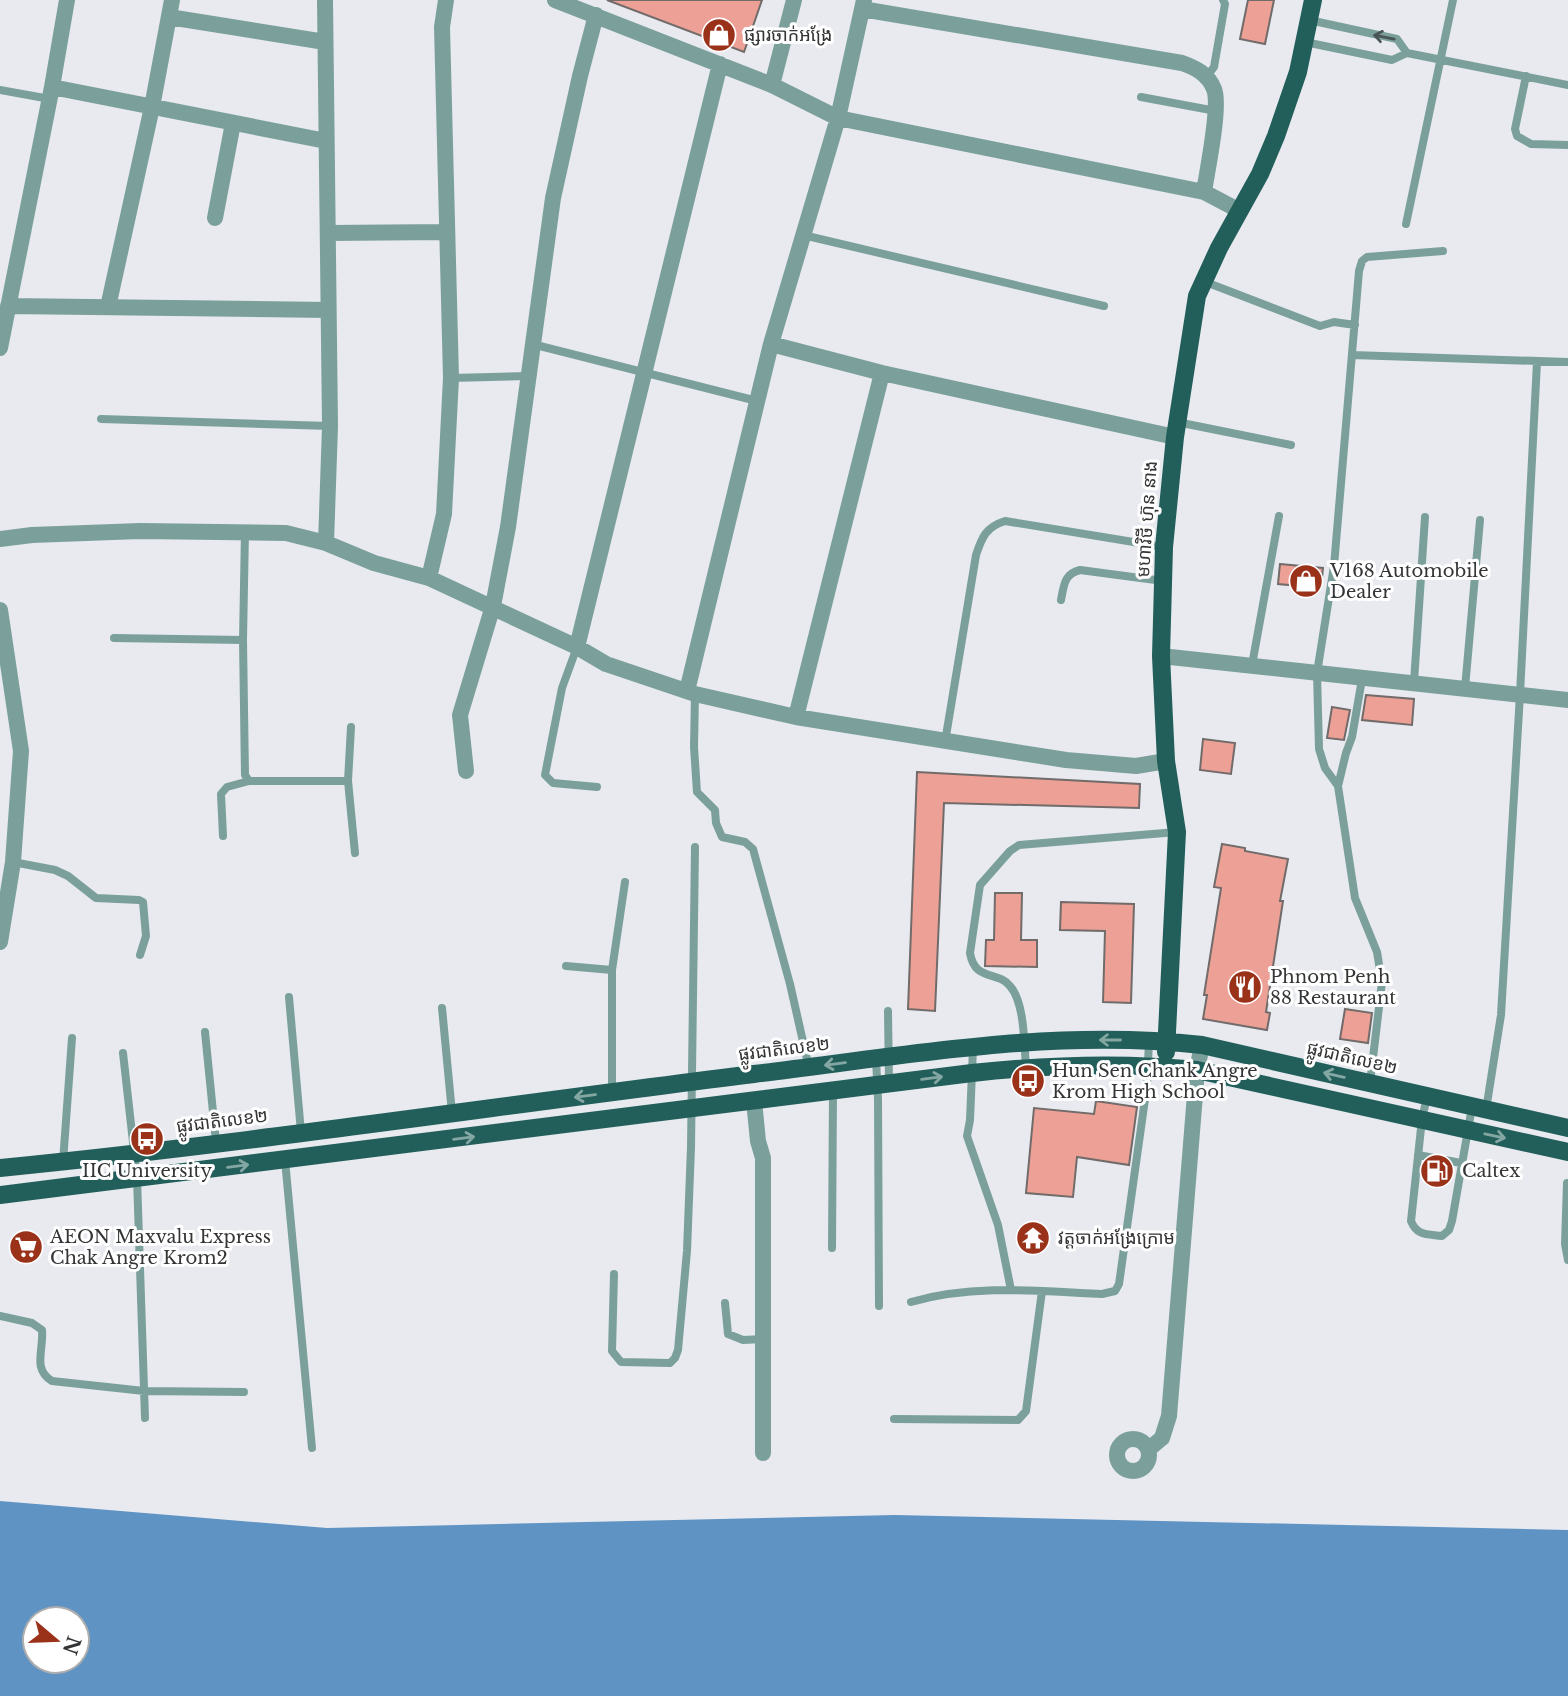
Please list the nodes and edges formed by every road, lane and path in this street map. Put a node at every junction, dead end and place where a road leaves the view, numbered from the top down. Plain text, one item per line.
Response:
1 (67, 0) edge
2 (172, 0) edge
3 (325, 0) edge
4 (446, 0) edge
5 (555, 0) edge
6 (794, 0) edge
7 (1223, 0) edge
8 (1313, 0) edge
9 (1453, 0) edge
10 (862, 4) edge
11 (596, 15) junction
12 (169, 17) junction
13 (1309, 20) junction
14 (325, 42) junction
15 (1305, 42) junction
16 (1408, 53) junction
17 (1441, 59) junction
18 (720, 64) junction
19 (1568, 73) edge
20 (1207, 76) junction
21 (1526, 76) junction
22 (772, 85) junction
23 (1567, 85) edge
24 (0, 90) edge
25 (51, 93) junction
26 (1141, 97) dead end
27 (152, 107) junction
28 (1216, 111) junction
29 (838, 118) junction
30 (233, 122) junction
31 (327, 141) junction
32 (1568, 145) edge
33 (1204, 192) junction
34 (1240, 211) junction
35 (215, 218) dead end
36 (1405, 225) dead end
37 (447, 232) junction
38 (328, 233) junction
39 (803, 235) junction
40 (1443, 251) dead end
41 (1203, 281) junction
42 (8, 306) junction
43 (1104, 306) dead end
44 (108, 307) junction
45 (328, 310) junction
46 (1355, 326) junction
47 (532, 344) junction
48 (771, 344) junction
49 (0, 348) edge
50 (1352, 355) junction
51 (1536, 362) junction
52 (1568, 362) edge
53 (643, 373) junction
54 (882, 373) junction
55 (528, 376) junction
56 (451, 378) junction
57 (757, 401) junction
58 (102, 419) dead end
59 (330, 426) junction
60 (1176, 430) junction
61 (1290, 444) dead end
62 (1279, 516) dead end
63 (1425, 517) dead end
64 (1480, 520) dead end
65 (246, 531) junction
66 (0, 539) edge
67 (326, 543) junction
68 (1164, 547) junction
69 (429, 578) junction
70 (1163, 581) junction
71 (1061, 600) dead end
72 (493, 606) junction
73 (0, 610) edge
74 (114, 638) dead end
75 (243, 640) junction
76 (577, 647) junction
77 (1161, 656) junction
78 (1252, 665) junction
79 (1317, 673) junction
80 (1362, 679) junction
81 (1413, 682) junction
82 (1465, 688) junction
83 (691, 692) junction
84 (1520, 694) junction
85 (1568, 700) edge
86 (796, 717) junction
87 (351, 727) dead end
88 (945, 742) junction
89 (1166, 761) junction
90 (466, 771) dead end
91 (249, 781) junction
92 (348, 781) junction
93 (1338, 786) junction
94 (597, 787) dead end
95 (1177, 832) junction
96 (223, 836) dead end
97 (695, 847) dead end
98 (355, 853) dead end
99 (12, 862) junction
100 (625, 882) dead end
101 (0, 942) edge
102 (140, 955) dead end
103 (566, 966) dead end
104 (612, 970) junction
105 (289, 998) dead end
106 (442, 1008) dead end
107 (888, 1011) dead end
108 (205, 1032) dead end
109 (72, 1038) dead end
110 (1024, 1041) junction
111 (1158, 1041) junction
112 (1202, 1045) junction
113 (972, 1048) junction
114 (123, 1053) dead end
115 (882, 1058) junction
116 (1026, 1067) junction
117 (1157, 1067) junction
118 (809, 1068) junction
119 (1197, 1070) junction
120 (972, 1073) junction
121 (693, 1082) junction
122 (1370, 1083) junction
123 (883, 1085) junction
124 (833, 1091) junction
125 (612, 1093) junction
126 (1427, 1096) junction
127 (541, 1101) junction
128 (754, 1101) junction
129 (692, 1108) junction
130 (1479, 1108) junction
131 (452, 1113) junction
132 (1422, 1119) junction
133 (349, 1126) junction
134 (543, 1128) junction
135 (1568, 1128) edge
136 (1466, 1130) junction
137 (301, 1132) junction
138 (216, 1142) junction
139 (351, 1152) junction
140 (1568, 1152) edge
141 (134, 1153) junction
142 (1418, 1155) junction
143 (285, 1160) junction
144 (63, 1162) junction
145 (1461, 1163) junction
146 (0, 1168) edge
147 (137, 1178) junction
148 (1567, 1183) edge
149 (0, 1195) edge
150 (832, 1248) dead end
151 (1568, 1260) edge
152 (614, 1274) dead end
153 (1011, 1290) junction
154 (1042, 1291) junction
155 (911, 1302) dead end
156 (725, 1303) dead end
157 (879, 1306) dead end
158 (0, 1316) edge
159 (763, 1339) junction
160 (144, 1391) junction
161 (244, 1392) dead end
162 (145, 1418) dead end
163 (894, 1419) dead end
164 (312, 1448) dead end
165 (1149, 1449) dead end
166 (764, 1453) dead end

1 - 25 street
2 - 12 street
3 - 14 street
4 - 37 street
5 - 11 street
6 - 22 street
7 - 20 lane
8 - 13 main road, មហាវិថី ហ៊ុន នាង
9 - 17 lane
10 - 20 street
10 - 29 street
11 - 18 street
11 - 47 street
12 - 14 street
12 - 27 street
13 - 15 main road, មហាវិថី ហ៊ុន នាង
16 -> 13 lane
14 - 31 street
15 - 16 lane
15 - 34 main road, មហាវិថី ហ៊ុន នាង
16 - 17 lane
17 - 21 lane
17 - 36 lane
18 - 22 street
18 - 53 street
19 - 23 lane
20 - 28 street
21 - 23 lane
21 - 32 lane
22 - 29 street
24 - 25 lane
25 - 27 street
25 - 42 street
26 - 28 lane
27 - 30 street
27 - 44 street
28 - 33 street
29 - 33 street
29 - 39 street
30 - 31 street
30 - 35 street
31 - 38 street
33 - 34 street
34 - 41 main road, មហាវិថី ហ៊ុន នាង
37 - 38 street
37 - 56 street
38 - 45 street
39 - 43 lane
39 - 48 street
40 - 46 lane
41 - 46 lane
41 - 60 main road, មហាវិថី ហ៊ុន នាង
42 - 44 street
42 - 49 street
44 - 45 street
45 - 59 street
46 - 50 lane
47 - 53 lane
47 - 55 street
48 - 54 street
48 - 57 street
50 - 51 lane
50 - 79 lane
51 - 52 lane
51 - 84 lane
53 - 57 lane
53 - 76 street
54 - 60 street
54 - 86 street
55 - 56 lane
55 - 72 street
56 - 69 street
57 - 83 street
58 - 59 lane
59 - 67 street
60 - 61 lane
60 - 68 main road, មហាវិថី ហ៊ុន នាង
62 - 78 lane
63 - 81 lane
64 - 82 lane
65 - 66 street
65 - 67 street
65 - 75 lane
67 - 69 street
68 - 70 main road, មហាវិថី ហ៊ុន នាង
68 - 88 lane
69 - 72 street
70 - 71 lane
70 - 77 main road, មហាវិថី ហ៊ុន នាង
72 - 76 street
72 - 90 street
73 - 99 street
74 - 75 lane
75 - 91 lane
76 - 83 street
76 - 94 lane
77 - 78 street
77 - 89 main road, មហាវិថី ហ៊ុន នាង
78 - 79 street
79 - 80 street
79 - 93 lane
80 - 81 street
80 - 93 lane
81 - 82 street
82 - 84 street
83 - 86 street
83 - 118 lane
84 - 85 street
84 - 130 lane
86 - 88 street
87 - 92 lane
88 - 89 street
89 - 95 main road, មហាវិថី ហ៊ុន នាង
91 - 92 lane
91 - 96 lane
92 - 98 lane
93 - 122 lane
95 - 110 lane
95 - 111 main road, មហាវិថី ហ៊ុន នាង
97 - 121 lane
99 - 101 street
99 - 102 lane
100 - 104 lane
103 - 104 lane
104 - 125 lane
105 - 137 lane
106 - 131 lane
107 - 115 lane
108 - 138 lane
109 - 144 lane
111 -> 110 main road, ផ្លូវជាតិលេខ២
110 - 113 main road, ផ្លូវជាតិលេខ២
110 - 116 lane
111 - 112 main road, ផ្លូវជាតិលេខ២
111 - 117 main road, មហាវិថី ហ៊ុន នាង
112 - 119 street
122 -> 112 main road, ផ្លូវជាតិលេខ២
113 - 115 main road, ផ្លូវជាតិលេខ២
113 - 120 lane
114 - 141 lane
115 -> 118 main road, ផ្លូវជាតិលេខ២
115 - 123 lane
116 - 117 main road
116 - 120 main road
117 - 119 main road
117 - 154 lane
118 - 121 main road, ផ្លូវជាតិលេខ២
119 - 132 main road
119 - 165 street
123 -> 120 main road
120 - 153 lane
121 - 125 main road, ផ្លូវជាតិលេខ២
121 - 129 lane
122 - 126 main road, ផ្លូវជាតិលេខ២
123 - 124 main road
123 - 157 lane
124 - 128 main road
124 - 150 lane
125 -> 127 main road, ផ្លូវជាតិលេខ២
126 - 130 main road, ផ្លូវជាតិលេខ២
126 - 132 lane
127 - 131 main road, ផ្លូវជាតិលេខ២
127 - 134 main road
128 - 129 main road
128 - 159 street
129 - 134 main road
129 - 152 lane
130 - 135 main road, ផ្លូវជាតិលេខ២
130 - 136 lane
131 - 133 main road, ផ្លូវជាតិលេខ២
132 - 136 main road
132 - 142 lane
133 - 137 main road, ផ្លូវជាតិលេខ២
133 - 139 main road
139 -> 134 main road
136 -> 140 main road
136 - 145 lane
137 - 138 main road, ផ្លូវជាតិលេខ២
138 - 141 main road, ផ្លូវជាតិលេខ២
139 - 143 main road
141 - 144 main road, ផ្លូវជាតិលេខ២
141 - 147 lane
142 - 145 lane
142 - 145 lane
147 -> 143 main road
143 - 164 lane
144 - 146 main road, ផ្លូវជាតិលេខ២
147 - 149 main road
147 - 160 lane
148 - 151 lane
153 - 154 lane
153 - 155 lane
154 - 163 lane
156 - 159 lane
158 - 160 lane
159 - 166 street
160 - 161 lane
160 - 162 lane

